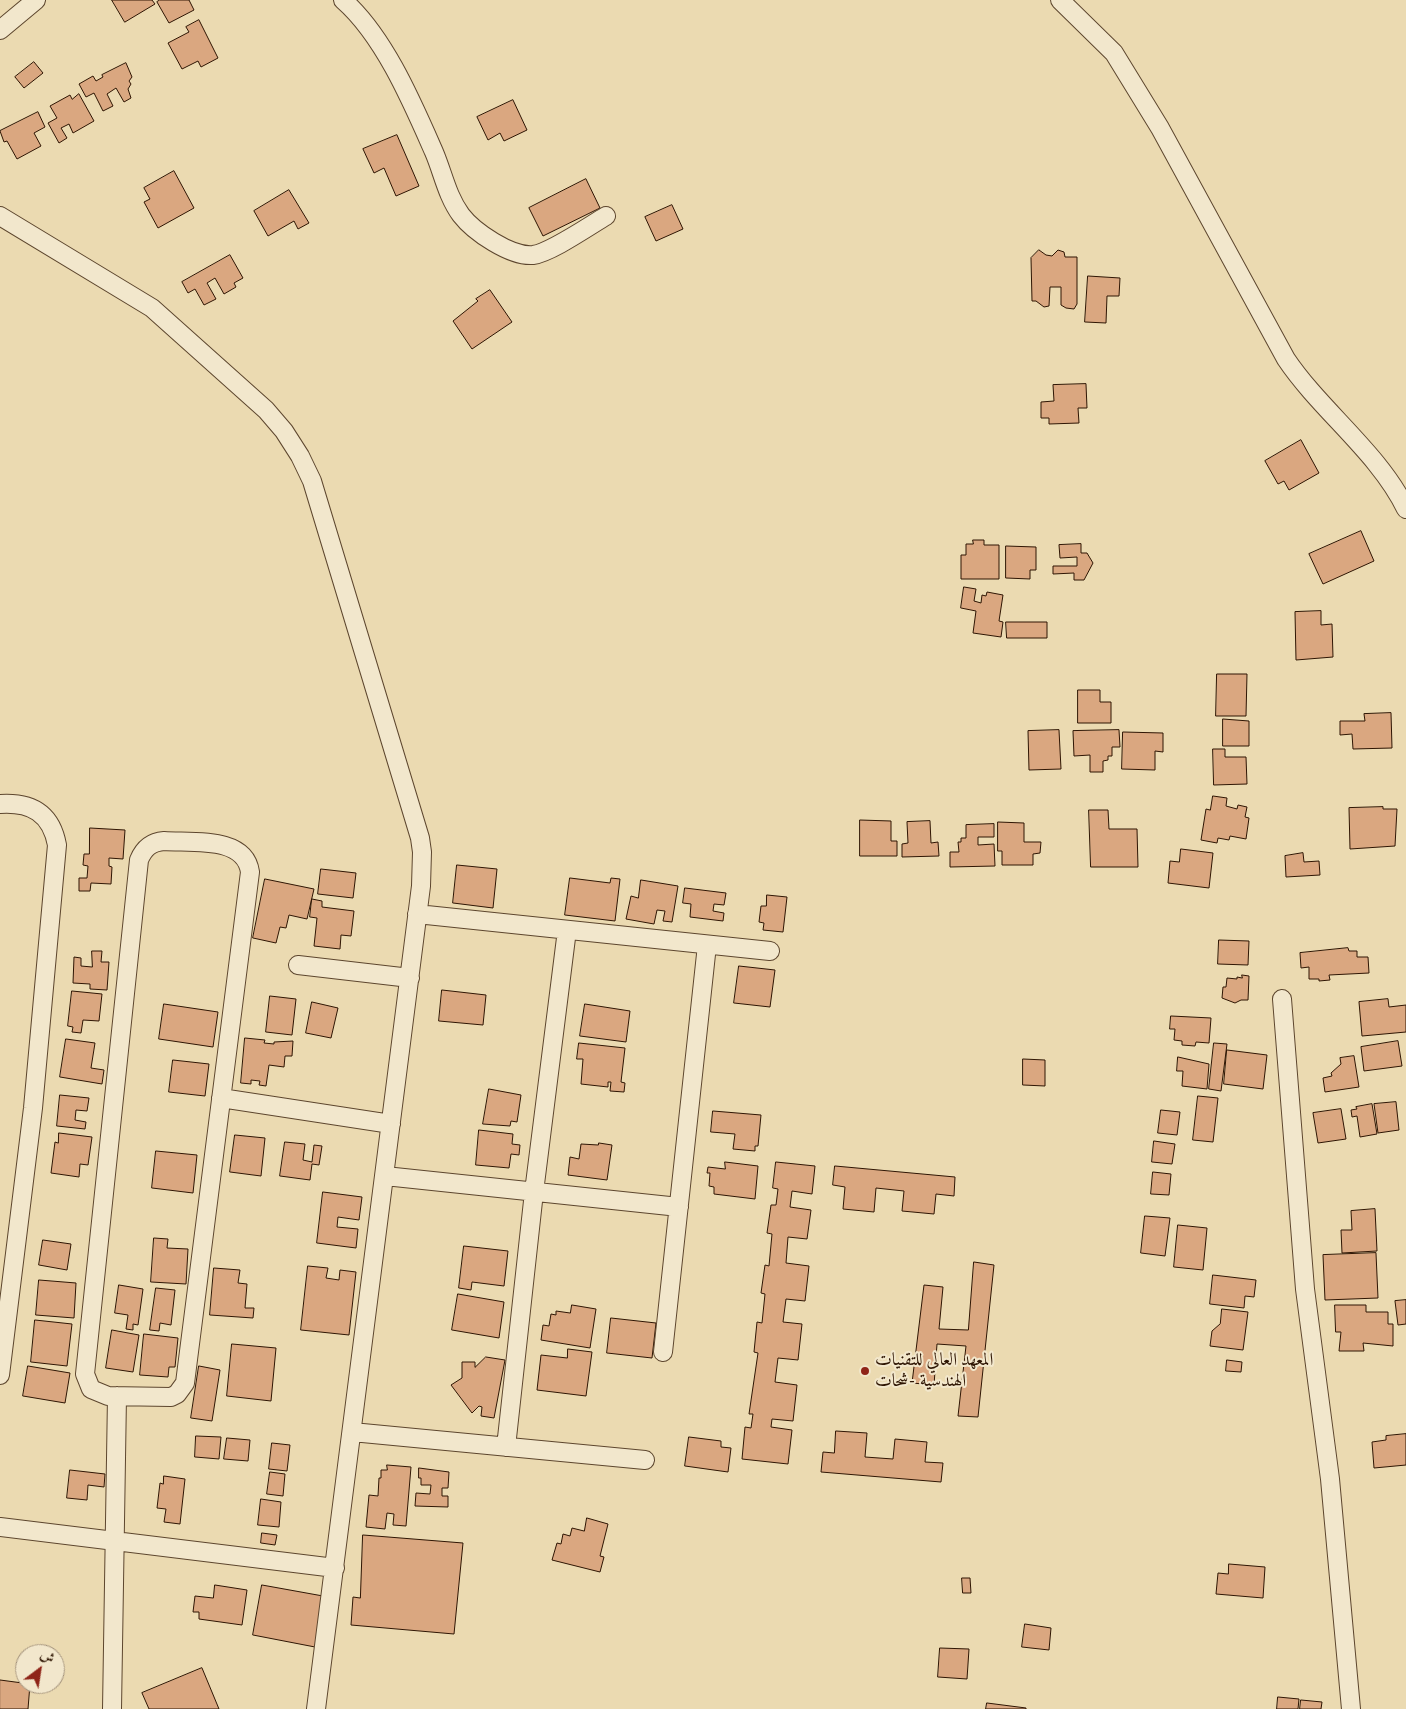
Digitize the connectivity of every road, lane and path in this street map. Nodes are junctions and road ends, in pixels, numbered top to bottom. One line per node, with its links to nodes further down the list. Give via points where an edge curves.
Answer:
1 (36, 0): 4 (street)
2 (343, 0): 6 (street, via 366,22 380,45 434,153 451,198 468,224 494,242 522,254 533,255 548,250)
3 (1060, 0): 7 (street, via 1114,53 1302,383 1384,474 1398,491)
4 (0, 30)
5 (0, 216): 9 (street, via 152,308 266,410 300,456 312,481 416,824 422,869)
6 (606, 216)
7 (1406, 509)
8 (0, 804): 22 (street, via 24,805 40,813 52,827 57,845 33,1108)
9 (418, 914): 10 (street); 14 (street)
10 (567, 930): 11 (street); 19 (street)
11 (707, 945): 12 (street); 20 (street)
12 (770, 951)
13 (298, 964): 14 (street)
14 (410, 978): 17 (street)
15 (1282, 999): 32 (street, via 1305,1289 1330,1479)
16 (221, 1098): 17 (street); 23 (street, via 185,1383 177,1394 171,1396); 23 (street, via 250,872 241,852 227,846 157,842 141,854 138,867 85,1374 88,1384 96,1392)
17 (391, 1124): 18 (street)
18 (384, 1176): 19 (street); 24 (street)
19 (534, 1192): 20 (street); 25 (street)
20 (679, 1207): 21 (street)
21 (663, 1352)
22 (0, 1375)
23 (117, 1396): 28 (street)
24 (352, 1432): 25 (street); 29 (street)
25 (506, 1447): 26 (street)
26 (645, 1460)
27 (0, 1527): 28 (street)
28 (114, 1541): 29 (street); 30 (street)
29 (335, 1568): 31 (street)
30 (112, 1709)
31 (316, 1709)
32 (1351, 1709)

